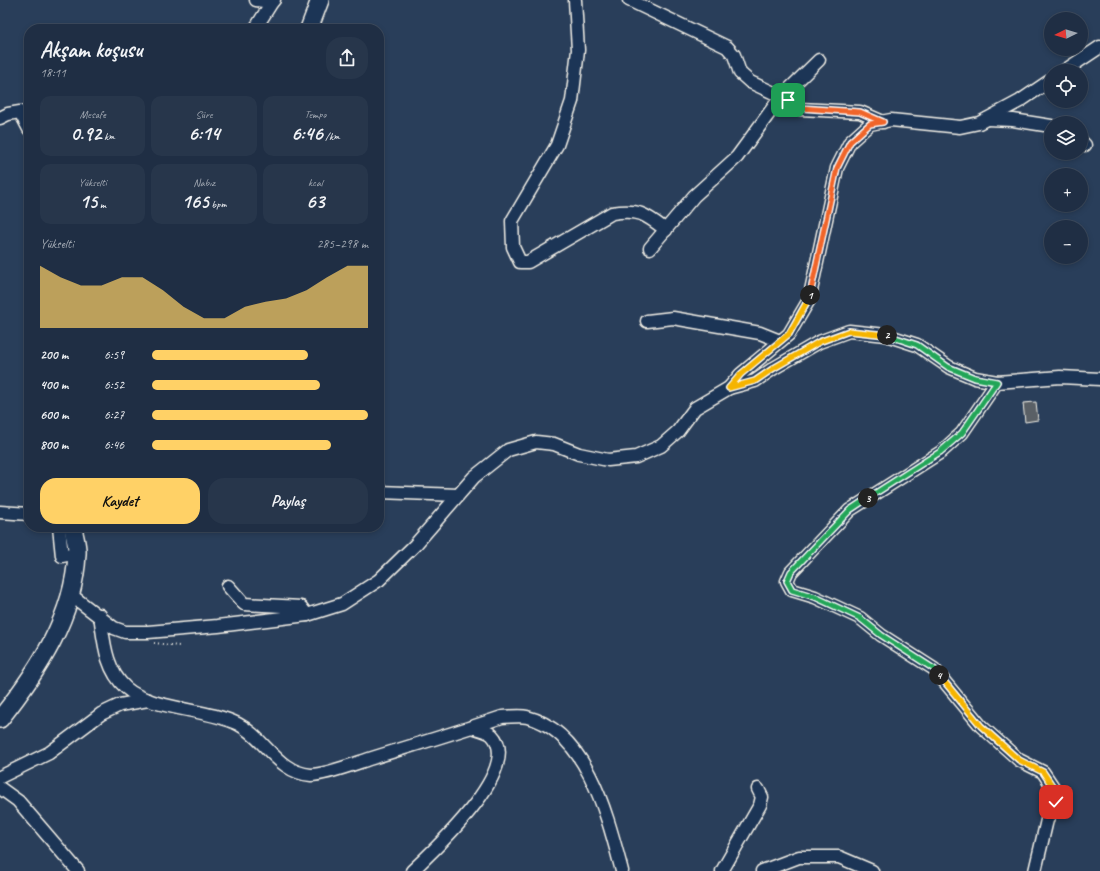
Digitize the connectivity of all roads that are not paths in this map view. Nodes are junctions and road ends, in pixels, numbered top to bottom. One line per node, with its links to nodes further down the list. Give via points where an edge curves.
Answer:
1 (256, 0): 5 (street)
2 (320, 0): 7 (street)
3 (575, 0): 18 (street, via 578,50 572,101 557,145 512,221 513,247 520,262 528,262 612,213 627,211 646,214)
4 (629, 0): 12 (street, via 728,46 740,74 750,82)
5 (273, 1): 6 (street)
6 (258, 24)
7 (311, 24)
8 (1100, 47): 10 (street)
9 (819, 60): 12 (street)
10 (1074, 64)
11 (1044, 85): 14 (street)
12 (781, 96): 16 (street, via 800,108 860,112); 18 (street, via 736,157 694,196)
13 (0, 118): 15 (street, via 20,112)
14 (986, 119): 16 (street, via 960,127 891,120); 17 (street)
15 (24, 120)
16 (883, 122): 21 (street, via 870,124 850,142 837,168 808,300 789,334)
17 (1044, 125)
18 (666, 230): 19 (street)
19 (650, 248)
20 (647, 320): 21 (street, via 673,318 760,333)
21 (780, 341): 24 (street, via 741,374)
22 (1100, 379): 23 (street, via 1060,377)
23 (997, 382): 24 (street, via 975,378 948,367 917,345 886,335 849,331 819,342 755,381); 48 (street, via 962,433 940,452 850,510 791,572 787,581 792,590 815,597 860,618 881,635 934,669 981,726 1019,760 1043,772 1053,787 1056,802 1047,820)
24 (729, 388): 26 (street, via 695,408 678,431 661,446 636,457 608,460 579,454 554,444 536,442 508,450 474,477)
25 (384, 492): 26 (street)
26 (458, 495): 35 (street, via 415,545 379,580 342,604)
27 (0, 512): 28 (street)
28 (24, 514)
29 (60, 532): 31 (street, via 62,556)
30 (74, 532): 31 (street)
31 (77, 553): 33 (street)
32 (228, 586): 35 (street, via 244,604 301,607)
33 (71, 595): 34 (street); 37 (street, via 50,650)
34 (100, 615): 35 (street, via 114,628 125,632 148,632); 36 (street, via 108,661 116,677 127,688)
35 (306, 615)
36 (148, 700): 38 (street, via 222,717 240,725 298,774 313,775); 39 (street, via 120,705 101,714 49,753)
37 (0, 719)
38 (472, 727): 43 (street, via 491,734 498,746 498,758 489,783 453,832); 44 (street, via 502,717 526,717 549,727 568,740 600,799)
39 (0, 778)
40 (0, 788): 42 (street, via 18,801)
41 (758, 789): 45 (street, via 762,797 760,805)
42 (78, 871)
43 (412, 871)
44 (622, 871)
45 (722, 871)
46 (762, 871): 47 (street, via 799,857 839,857)
47 (872, 871)
48 (1035, 871)

